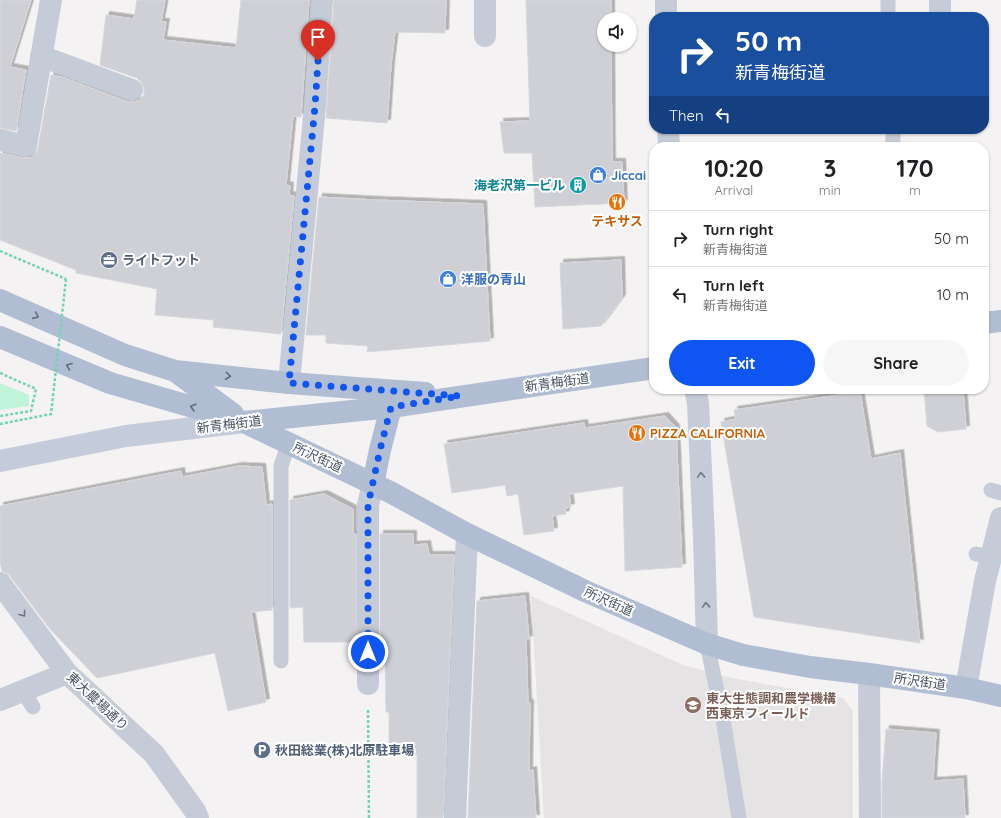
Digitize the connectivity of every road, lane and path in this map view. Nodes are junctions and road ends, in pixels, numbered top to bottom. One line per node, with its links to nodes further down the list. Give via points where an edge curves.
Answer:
1 (51, 0): 11 (street)
2 (322, 0): 22 (street, via 315,106)
3 (485, 0): 10 (street)
4 (666, 0): 7 (street)
5 (888, 0): 8 (lane)
6 (940, 0): 9 (street)
7 (666, 12)
8 (888, 12)
9 (940, 12)
10 (485, 36)
11 (41, 56): 12 (street); 13 (street, via 26,146)
12 (132, 90)
13 (0, 140)
14 (0, 251): 28 (path, bridge, via 66,279 51,414)
15 (0, 300): 20 (main road, 所沢街道, one-way to 20, via 125,355)
16 (1001, 321): 17 (main road)
17 (989, 322)
18 (0, 337): 27 (main road, 所沢街道, one-way to 18, via 110,383)
19 (649, 369): 24 (main road, 新青梅街道)
20 (175, 371): 22 (main road, 新青梅街道, one-way to 22); 27 (main road, 所沢街道)
21 (0, 373): 26 (path, via 36,389 31,411)
22 (289, 383): 24 (main road, 新青梅街道)
23 (696, 394): 35 (street, one-way to 23)
24 (460, 396): 25 (main road, 新青梅街道)
25 (391, 407): 27 (main road, 新青梅街道); 31 (main road)
26 (0, 416)
27 (244, 422): 29 (main road, 所沢街道); 30 (main road, 新青梅街道, via 126,436)
28 (0, 424)
29 (289, 443): 31 (main road, 所沢街道); 36 (lane, via 281,466)
30 (0, 461)
31 (373, 484): 33 (main road, 所沢街道); 39 (street, via 368,509)
32 (1000, 525): 40 (street, via 984,555 985,581)
33 (467, 534): 35 (main road, 所沢街道, via 585,591); 45 (street)
34 (0, 583): 37 (street, 東大農場通り, one-way to 37)
35 (707, 644): 38 (main road, 所沢街道, via 743,655); 46 (lane, via 723,719)
36 (281, 661)
37 (67, 673): 42 (street, via 28,699); 43 (street, 東大農場通り, via 125,720 154,754 178,776)
38 (869, 674): 40 (main road, 所沢街道); 47 (street)
39 (368, 684): 44 (path)
40 (966, 688): 41 (main road, 所沢街道)
41 (1001, 696)
42 (0, 700)
43 (198, 818)
44 (369, 818)
45 (455, 818)
46 (739, 818)
47 (870, 818)

